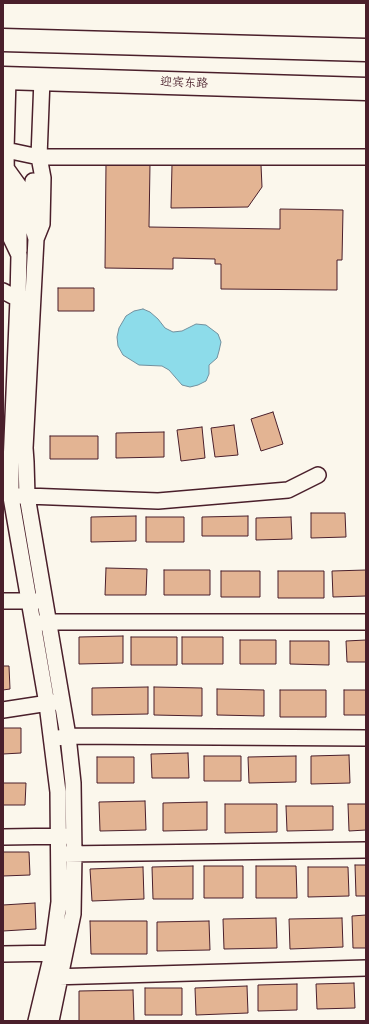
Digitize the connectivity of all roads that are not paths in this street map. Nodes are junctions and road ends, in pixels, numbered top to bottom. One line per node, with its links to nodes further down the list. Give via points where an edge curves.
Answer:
1 (3, 40): 2 (highway)
2 (366, 50)
3 (5, 78): 4 (highway, 迎宾东路); 6 (street)
4 (42, 79): 5 (highway, 迎宾东路); 7 (street)
5 (366, 89)
6 (6, 150): 7 (street); 10 (street, via 6,168 19,186)
7 (39, 157): 8 (street); 11 (street, via 33,179 31,222 36,239)
8 (366, 158)
9 (3, 291): 10 (street)
10 (18, 299): 11 (street); 12 (street)
11 (33, 299): 12 (street)
12 (17, 348): 13 (street); 14 (street)
13 (26, 462): 14 (street); 16 (street)
14 (7, 464): 17 (street)
15 (318, 475): 16 (street, via 288,490 158,501)
16 (27, 496): 17 (street); 20 (street)
17 (11, 497): 19 (street)
18 (3, 601): 19 (street)
19 (29, 601): 20 (street); 23 (street)
20 (45, 601): 21 (street)
21 (49, 622): 22 (street); 23 (street); 24 (street)
22 (366, 622)
23 (33, 624): 25 (street)
24 (63, 701): 25 (street); 27 (street)
25 (47, 704): 26 (street); 29 (street)
26 (3, 710)
27 (68, 736): 28 (street); 29 (street); 30 (street, via 73,783)
28 (366, 738)
29 (51, 740): 32 (street, via 58,792)
30 (74, 836): 32 (street); 35 (street)
31 (3, 837): 32 (street)
32 (59, 837): 34 (street)
33 (366, 850): 35 (street)
34 (59, 854): 35 (street); 36 (street)
35 (74, 854): 36 (street, via 72,914)
36 (59, 953): 37 (street); 39 (street); 40 (street)
37 (3, 954)
38 (366, 968): 39 (street)
39 (61, 976): 40 (street); 42 (street)
40 (46, 977): 41 (street)
41 (36, 1021)
42 (51, 1021)

